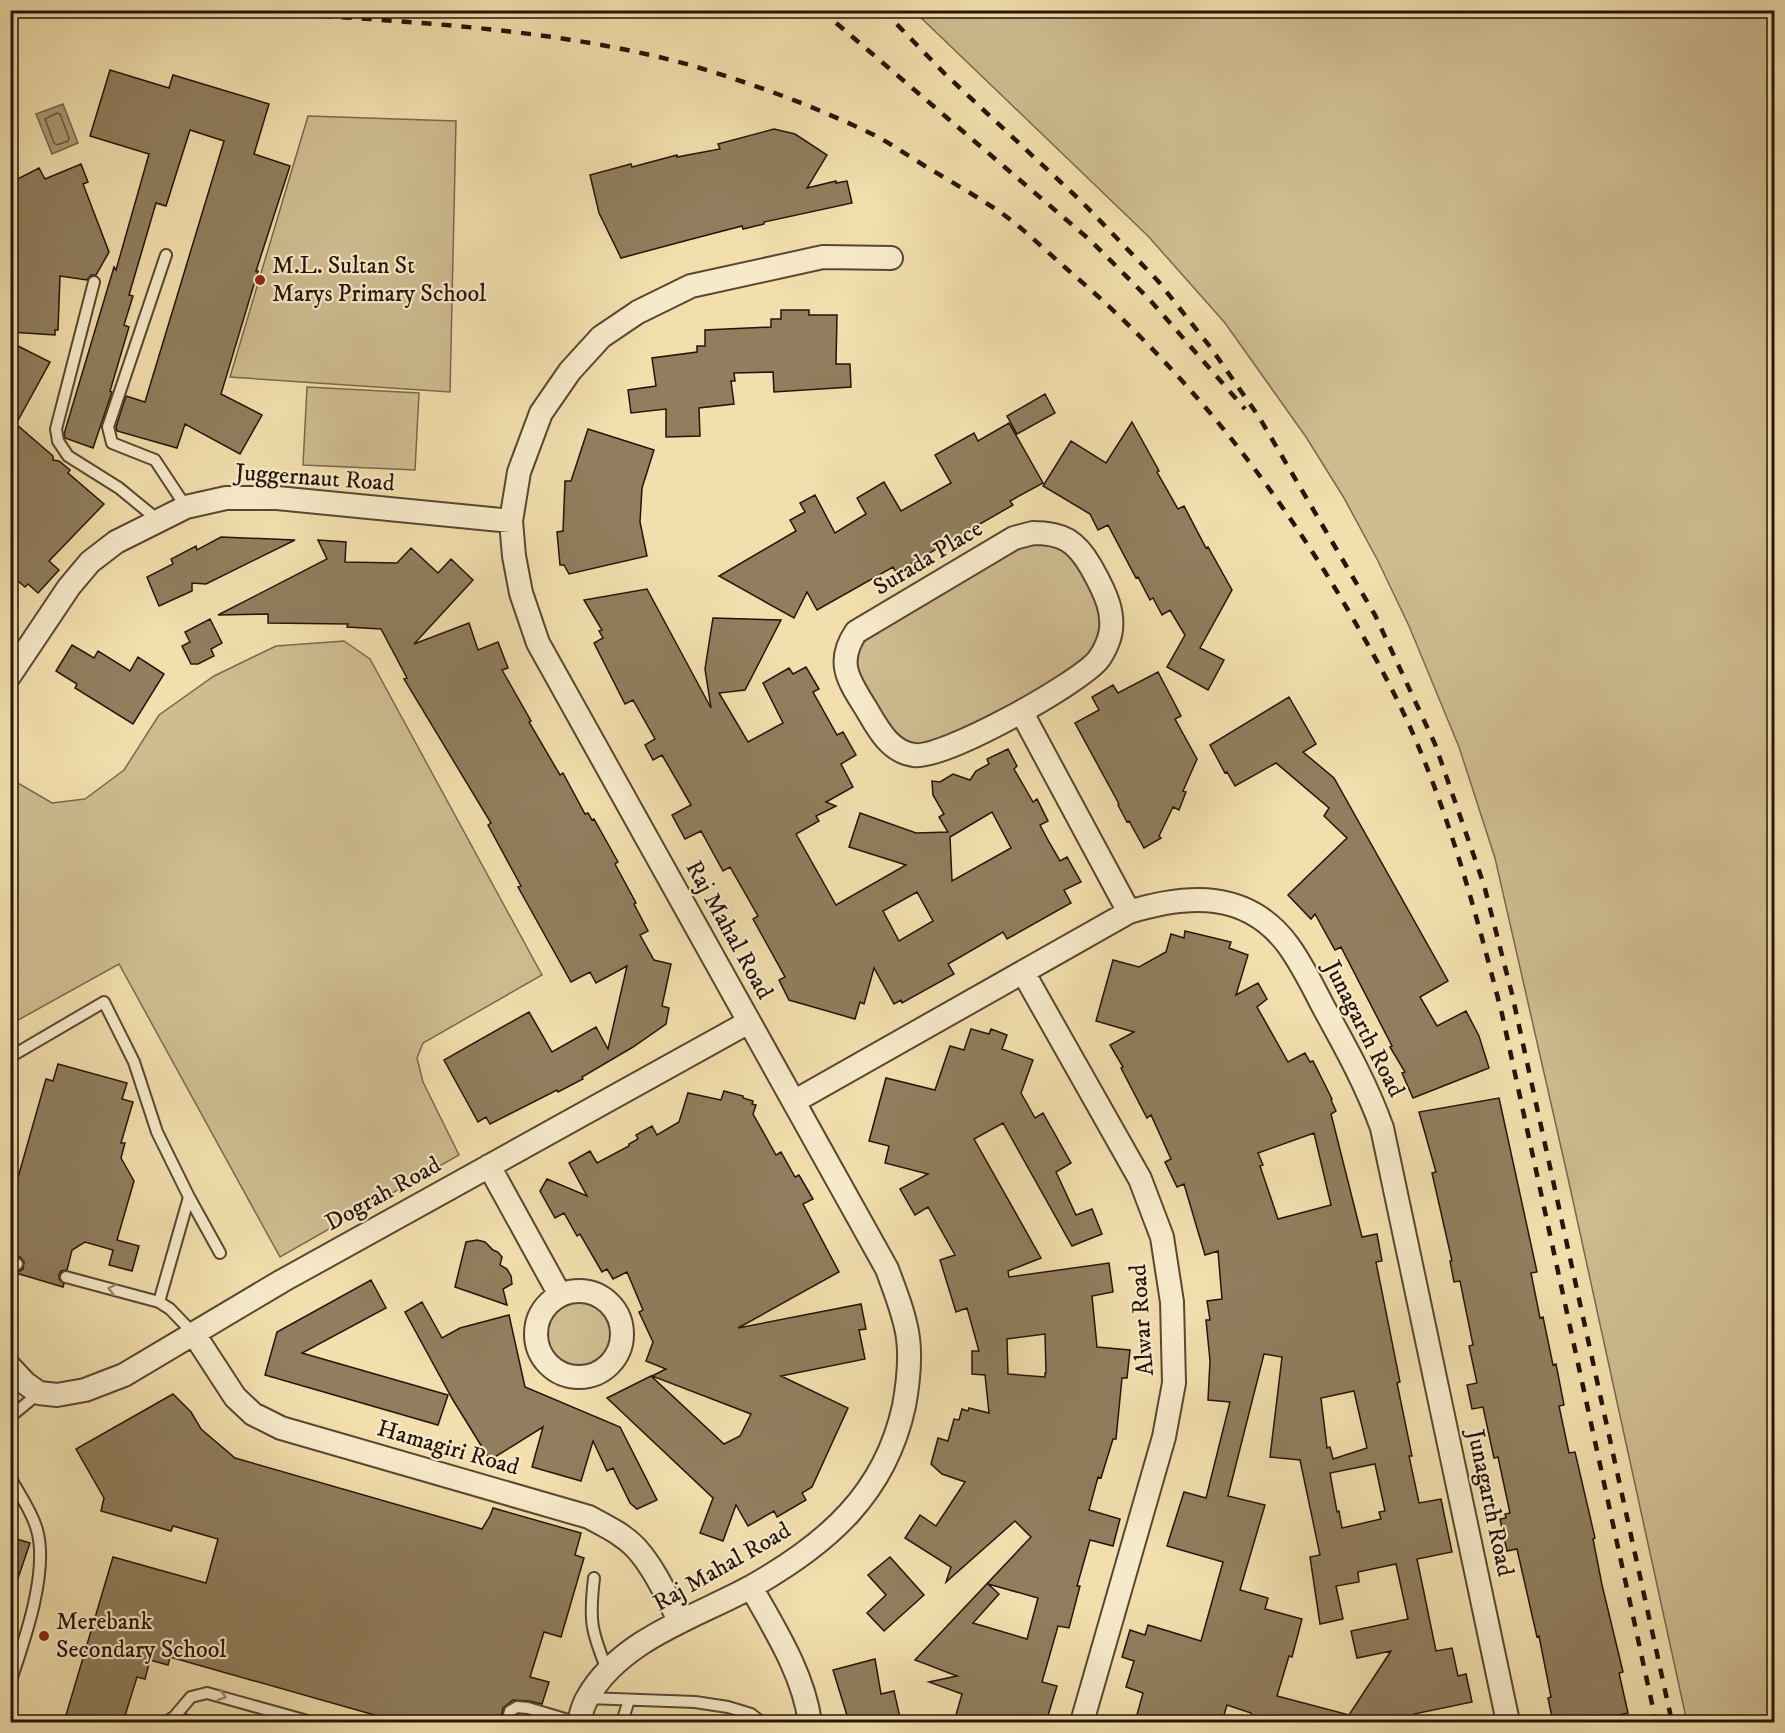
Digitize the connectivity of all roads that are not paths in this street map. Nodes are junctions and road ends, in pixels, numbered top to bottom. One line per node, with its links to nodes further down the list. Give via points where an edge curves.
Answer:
1 (166, 255): 4 (lane, via 108,427 112,443 155,460)
2 (891, 258): 6 (street, Raj Mahal Road, via 823,257 691,286 638,312 601,337 570,371 541,413 519,472)
3 (94, 282): 5 (lane, via 56,429 58,441 68,456 119,488)
4 (186, 507): 5 (street, Juggernaut Road); 6 (street, Juggernaut Road, via 226,498 277,498)
5 (158, 520): 7 (street, Juggernaut Road, via 116,542 90,562)
6 (511, 521): 11 (street, Raj Mahal Road, via 520,593 538,642)
7 (11, 674)
8 (1022, 713): 8 (street, Surada Place, via 942,749 915,755 894,747 882,735 852,686 845,666 847,645 856,632 1014,538 1053,533 1068,539 1083,554 1109,605 1113,623 1098,660); 9 (street)
9 (1130, 912): 10 (street, Junagarth Road); 42 (street, Junagarth Road, via 1185,900 1221,901 1260,917 1287,944 1369,1092 1384,1137)
10 (1023, 972): 13 (street, Junagarth Road); 41 (street, Alwar Road, via 1140,1179 1162,1237 1172,1302 1174,1383 1164,1437)
11 (750, 1022): 13 (street, Raj Mahal Road); 14 (street, Dograh Road)
12 (10, 1057): 15 (lane, via 104,1002 134,1062 157,1132)
13 (795, 1101): 26 (street, Raj Mahal Road, via 887,1269 908,1337 909,1366 900,1424 873,1483 855,1508 829,1533)
14 (489, 1166): 18 (street); 20 (street, Dograh Road)
15 (189, 1197): 16 (lane); 19 (lane)
16 (220, 1253)
17 (66, 1277): 19 (lane, one-way to 17)
18 (560, 1295)
19 (159, 1302): 20 (lane)
20 (194, 1334): 22 (street, Dograh Road, via 124,1375 85,1390 57,1395); 27 (street, Hamagiri Road, via 235,1397 253,1414 281,1428 589,1517 613,1530 636,1548)
21 (10, 1366): 22 (street)
22 (39, 1393): 23 (lane)
23 (10, 1417)
24 (10, 1477): 29 (lane, via 34,1519 40,1551 35,1599)
25 (594, 1578): 28 (lane, via 590,1621)
26 (751, 1587): 27 (street, Raj Mahal Road); 40 (street, via 792,1663)
27 (680, 1622): 28 (street, Raj Mahal Road)
28 (607, 1670): 30 (street, Raj Mahal Road)
29 (10, 1683)
30 (587, 1698): 31 (lane); 37 (street, Raj Mahal Road)
31 (629, 1700): 38 (lane); 39 (lane, via 728,1707 751,1714)
32 (549, 1719): 36 (lane, via 517,1707 510,1711); 37 (lane)
33 (170, 1720): 34 (lane); 35 (lane, one-way to 35, via 191,1697 207,1693)
34 (192, 1722)
35 (311, 1722)
36 (507, 1722)
37 (577, 1722)
38 (622, 1722)
39 (761, 1722)
40 (810, 1722)
41 (1082, 1722)
42 (1508, 1722)

